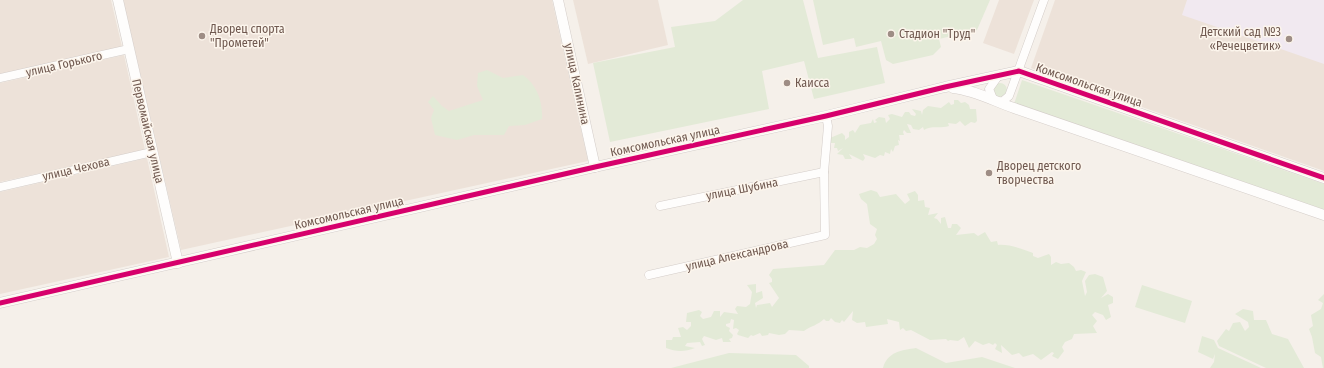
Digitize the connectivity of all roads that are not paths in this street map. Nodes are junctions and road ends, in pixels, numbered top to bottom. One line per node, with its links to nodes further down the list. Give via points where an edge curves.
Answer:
1 (118, 0): 4 (street, Первомайская улица)
2 (558, 0): 12 (street, улица Калинина)
3 (1044, 0): 5 (street)
4 (129, 49): 7 (street, улица Горького); 11 (street, Первомайская улица)
5 (1019, 71): 6 (street, Комсомольская улица); 9 (street, via 1009,96 1003,101); 14 (street, Комсомольская улица)
6 (999, 75): 8 (street, Комсомольская улица); 9 (street, via 989,89)
7 (0, 78)
8 (945, 87): 9 (street, Комсомольская улица, via 963,89); 10 (street, Комсомольская улица)
9 (996, 100): 17 (street, Комсомольская улица)
10 (826, 116): 12 (street, Комсомольская улица); 13 (street, via 828,126)
11 (152, 152): 15 (street, улица Чехова); 18 (street, Первомайская улица)
12 (595, 167): 18 (street, Комсомольская улица)
13 (824, 172): 16 (street, улица Шубина); 19 (street, улица Александрова, via 825,235)
14 (1324, 178)
15 (0, 187)
16 (660, 206)
17 (1324, 215)
18 (178, 263): 20 (street, Комсомольская улица)
19 (649, 275)
20 (0, 303)

